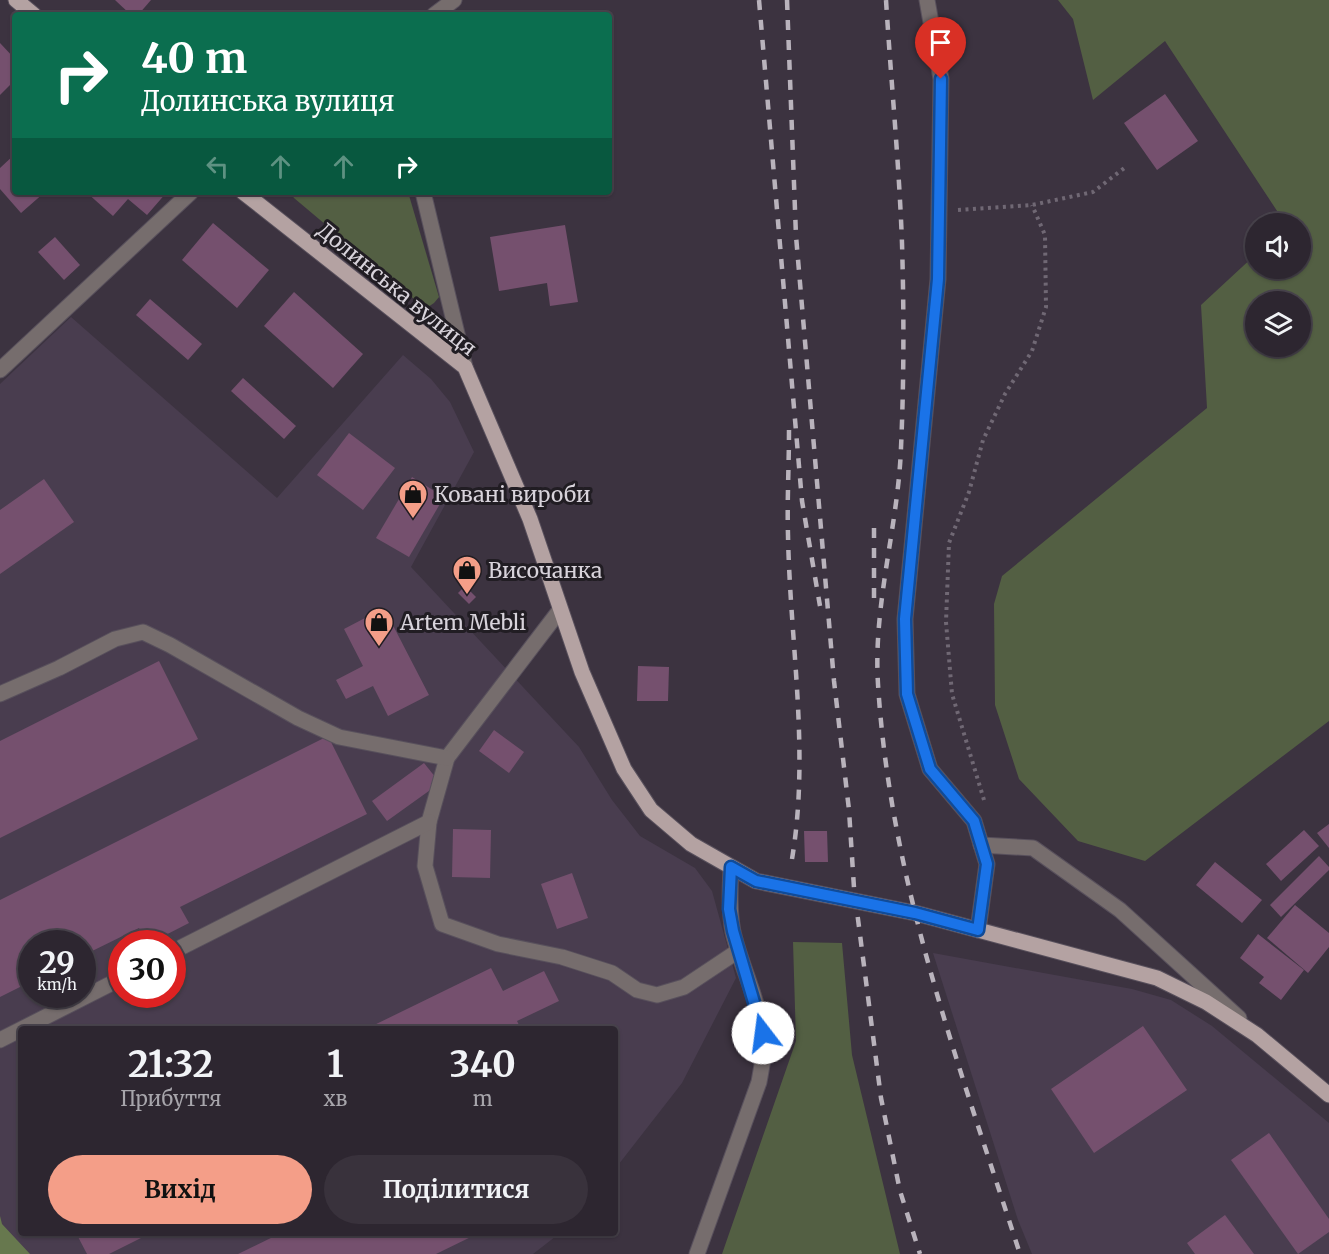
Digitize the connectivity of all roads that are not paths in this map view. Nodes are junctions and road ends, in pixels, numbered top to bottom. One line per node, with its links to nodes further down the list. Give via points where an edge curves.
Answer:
1 (16, 0): 4 (main road)
2 (454, 0): 5 (street)
3 (927, 0): 15 (street, via 941,79 938,279 905,619 907,694 930,769 974,821)
4 (30, 12)
5 (438, 12)
6 (188, 195): 10 (street)
7 (247, 195): 9 (main road, Долинська вулиця)
8 (424, 195): 9 (street)
9 (465, 367): 11 (main road, Долинська вулиця, via 530,519)
10 (0, 370)
11 (560, 610): 13 (street); 16 (main road, Долинська вулиця, via 624,770 651,810 691,844)
12 (0, 694): 13 (street, via 115,639 143,632 339,737)
13 (447, 758): 14 (street)
14 (429, 822): 18 (street); 19 (street, via 426,866 442,924 498,944 562,957 612,973 637,990 657,996 684,987)
15 (981, 845): 17 (street, via 987,864); 23 (street, via 1033,848 1120,910)
16 (731, 867): 17 (main road, Долинська вулиця, via 756,881 915,913); 19 (street, via 729,909)
17 (978, 930): 23 (main road, Долинська вулиця, via 1157,978 1206,1002)
18 (186, 945)
19 (738, 951): 26 (street, via 763,1033 764,1059)
20 (108, 985): 21 (street)
21 (28, 1026)
22 (18, 1031): 24 (street)
23 (1257, 1035): 25 (main road, Долинська вулиця)
24 (0, 1040)
25 (1329, 1095)
26 (697, 1254)

